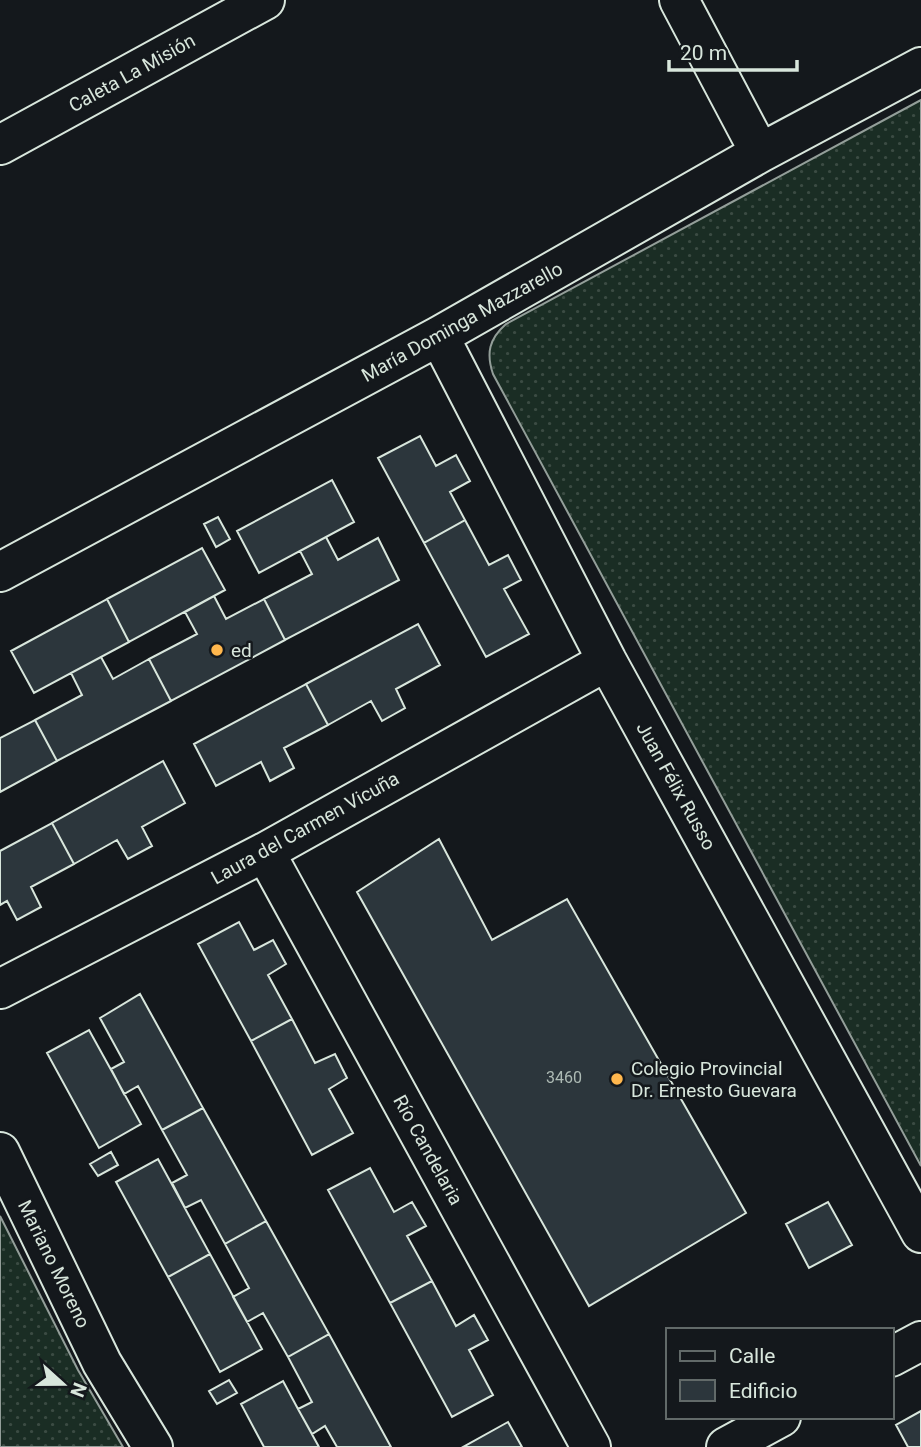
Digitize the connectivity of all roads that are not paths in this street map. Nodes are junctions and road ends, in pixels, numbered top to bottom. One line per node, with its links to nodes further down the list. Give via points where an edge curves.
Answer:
1 (265, 0): 4 (street, Caleta La Misión)
2 (679, 0): 5 (street)
3 (921, 67): 5 (street, María Dominga Mazzarello)
4 (0, 145)
5 (760, 153): 6 (street, María Dominga Mazzarello)
6 (439, 336): 7 (street, María Dominga Mazzarello); 8 (street, Juan Félix Russo)
7 (0, 572)
8 (607, 661): 9 (street, Laura del Carmen Vicuña); 12 (street, Juan Félix Russo)
9 (265, 852): 10 (street, Laura del Carmen Vicuña); 17 (street, Río Candelaria)
10 (0, 989)
11 (0, 1152): 16 (street, Mariano Moreno, via 103,1363)
12 (921, 1233)
13 (921, 1340): 14 (street)
14 (893, 1356)
15 (777, 1419): 18 (street)
16 (153, 1447)
17 (591, 1447)
18 (726, 1447)

